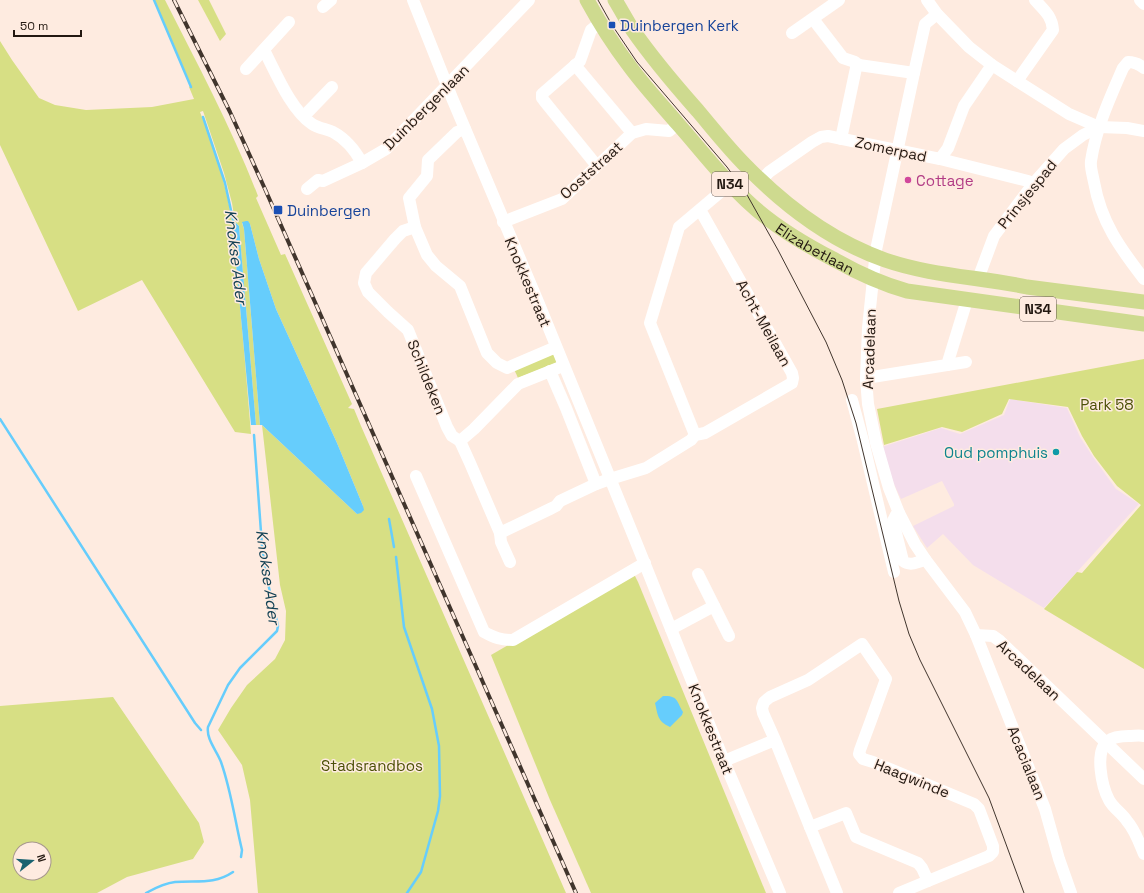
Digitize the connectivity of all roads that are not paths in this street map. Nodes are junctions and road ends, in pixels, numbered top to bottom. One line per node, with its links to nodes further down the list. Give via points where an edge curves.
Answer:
1 (413, 0): 23 (street, Knokkestraat)
2 (529, 0): 23 (street, Duinbergenlaan)
3 (586, 0): 13 (main road, Elizabetlaan / N34)
4 (615, 0): 36 (main road, Elizabetlaan / N34, via 650,53 728,146)
5 (839, 0): 11 (street)
6 (927, 0): 10 (street)
7 (1035, 0): 22 (street, via 1050,16 1053,30)
8 (1140, 0): 9 (street)
9 (1144, 4)
10 (937, 14): 18 (street, via 969,47); 21 (street, Arcadelaan, via 925,24)
11 (813, 19): 14 (street); 17 (street, via 843,58)
12 (289, 22): 15 (street)
13 (600, 23): 16 (street, via 591,30 580,61); 26 (main road, Elizabetlaan / N34, via 628,64)
14 (792, 33)
15 (264, 50): 20 (street); 25 (street, via 291,101)
16 (575, 65): 30 (street); 35 (street, via 542,94 542,98)
17 (859, 65): 21 (street); 31 (street, via 856,68)
18 (992, 65): 22 (street); 33 (street, via 964,106 948,148)
19 (1144, 68): 27 (street, via 1131,62 1123,68)
20 (246, 69)
21 (914, 73): 32 (street, Arcadelaan)
22 (1017, 81): 27 (street, via 1069,114)
23 (447, 86): 28 (street, Knokkestraat); 34 (street, Duinbergenlaan, via 386,149)
24 (332, 87): 25 (street)
25 (304, 116): 34 (street, via 313,125 346,141)
26 (678, 124): 30 (street, Ooststraat, via 669,131 646,129); 37 (main road, Elizabetlaan / N34)
27 (1099, 127): 29 (street); 38 (street, Prinsjespad, via 1064,149); 46 (street, via 1091,163 1096,197 1112,235)
28 (465, 128): 41 (street, Knokkestraat); 42 (street, via 457,132 428,160 427,176 409,198)
29 (1144, 131)
30 (632, 133): 35 (street, Ooststraat)
31 (841, 138): 32 (street, Zomerpad); 36 (street, Zomerpad, via 820,137 769,172)
32 (898, 150): 33 (street, Zomerpad); 43 (street, Arcadelaan)
33 (940, 159): 38 (street, Zomerpad)
34 (362, 163): 39 (street, Duinbergenlaan, via 323,181 318,180)
35 (597, 166): 41 (street, Ooststraat, via 562,199)
36 (761, 181): 43 (main road, Elizabetlaan / N34, via 789,207 807,219)
37 (730, 184): 40 (street); 44 (main road, Elizabetlaan / N34, via 747,202 786,232)
38 (1033, 184): 45 (street, Prinsjespad, via 994,236)
39 (307, 189)
40 (699, 211): 61 (street, via 679,228 650,323); 61 (street, Acht-Meilaan, via 793,378 790,385 706,433)
41 (503, 222): 50 (street, Knokkestraat)
42 (415, 227): 54 (street, via 427,254 436,266 460,286 487,353); 62 (street, Schildeken, via 403,231 395,239 366,273 364,283 368,292 408,330 447,427 452,436)
43 (875, 256): 44 (street, Arcadelaan); 45 (main road, Elizabetlaan / N34, via 917,269)
44 (873, 279): 47 (main road, Elizabetlaan / N34, via 907,291); 56 (street, Arcadelaan)
45 (978, 279): 48 (main road, Elizabetlaan / N34)
46 (1144, 279)
47 (967, 300): 49 (main road, Elizabetlaan / N34); 52 (street)
48 (1144, 302)
49 (1144, 324)
50 (556, 347): 53 (street, Knokkestraat); 54 (street)
51 (966, 362): 52 (street)
52 (947, 365): 56 (street)
53 (563, 366): 55 (street); 64 (street, Knokkestraat)
54 (506, 368): 57 (street)
55 (550, 371): 57 (street); 65 (street)
56 (866, 378): 59 (street, Arcadelaan)
57 (518, 384): 62 (street)
58 (852, 400): 60 (street, Arcadelaan)
59 (871, 419): 60 (street); 66 (street, Arcadelaan, via 883,470)
60 (857, 423): 71 (street, Arcadelaan)
61 (695, 434): 64 (street, Acht-Meilaan, via 691,440 646,468)
62 (460, 441): 67 (street, Schildeken)
63 (416, 476): 70 (street, via 484,632 494,638 513,640)
64 (610, 479): 65 (street); 70 (street, Knokkestraat)
65 (596, 484): 67 (street, via 560,501 550,510)
66 (899, 513): 68 (street, Arcadelaan); 68 (street, via 893,522 903,561 911,564)
67 (500, 533): 69 (street, Schildeken)
68 (925, 559): 75 (street, Arcadelaan, via 965,612)
69 (510, 562)
70 (645, 563): 74 (street, Knokkestraat)
71 (894, 572)
72 (698, 574): 73 (street)
73 (714, 606): 74 (street); 76 (street)
74 (671, 629): 80 (street, Knokkestraat)
75 (976, 635): 79 (street, Arcadelaan, via 993,636 1000,641); 88 (street, Acacialaan, via 1045,809)
76 (728, 636)
77 (1144, 736): 79 (street, via 1121,736)
78 (775, 740): 80 (street); 82 (street, Haagwinde); 84 (street, Haagwinde, via 763,713 764,702 808,680 862,644 886,679 859,754 863,759 974,804 979,809 994,846 989,856)
79 (1106, 743): 81 (street, Arcadelaan); 83 (street, via 1101,756 1104,790 1110,802 1128,821)
80 (724, 761): 85 (street, Knokkestraat)
81 (1144, 780)
82 (810, 827): 84 (street, via 846,813 856,837 918,864); 86 (street, Haagwinde)
83 (1144, 854)
84 (928, 881): 87 (street, Haagwinde)
85 (780, 893)
86 (837, 893)
87 (899, 893)
88 (1071, 893)

